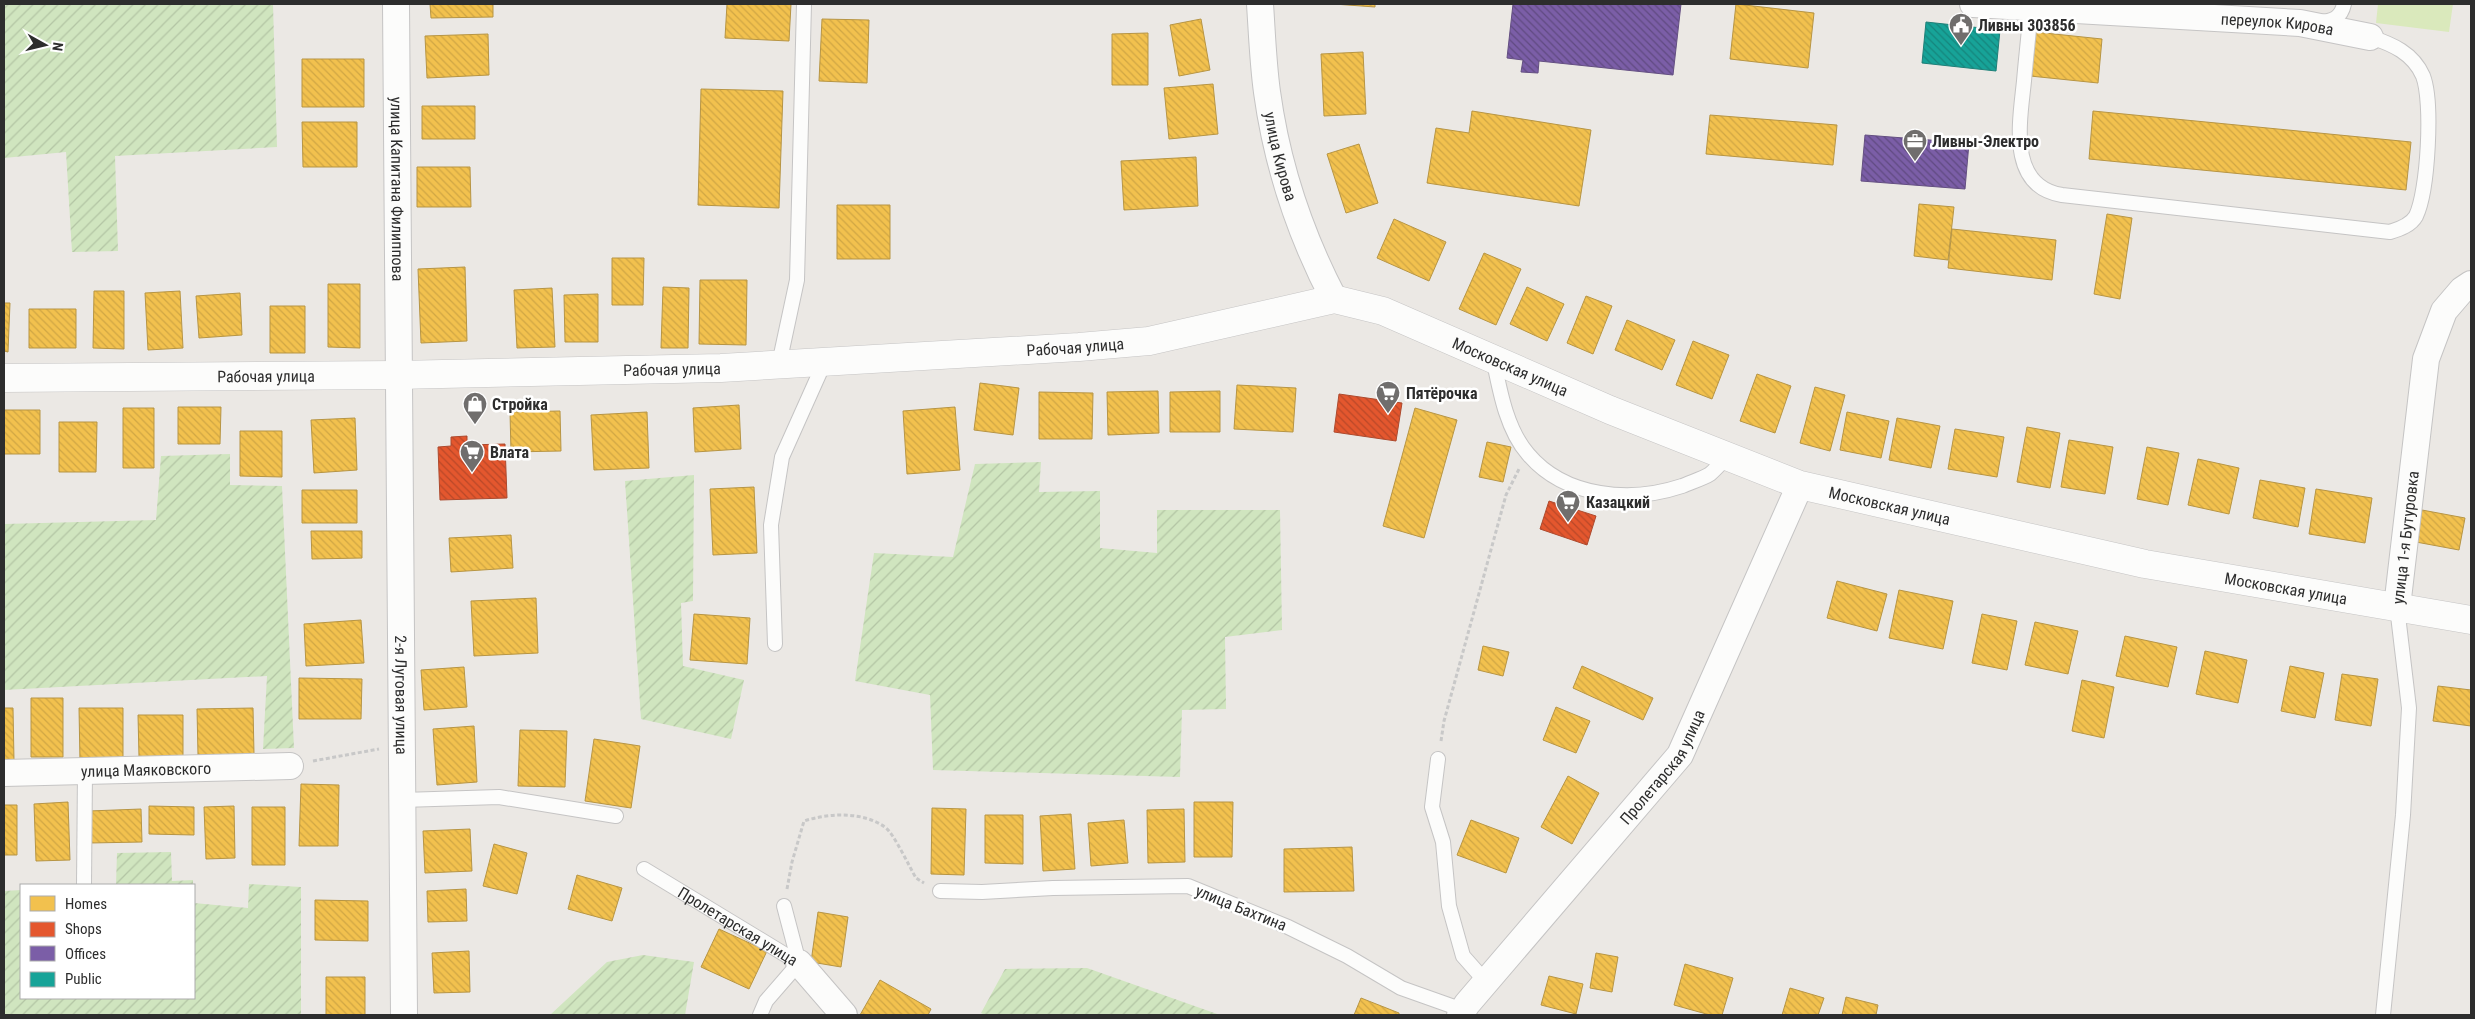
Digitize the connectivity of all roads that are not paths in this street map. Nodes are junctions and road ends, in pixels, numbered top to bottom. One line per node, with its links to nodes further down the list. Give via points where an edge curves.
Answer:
1 (396, 4): 15 (street, улица Капитана Филиппова)
2 (804, 4): 14 (lane, via 797,280)
3 (1260, 4): 11 (street, улица Кирова, via 1267,92 1281,164 1300,227)
4 (1973, 4): 7 (street, переулок Кирова)
5 (2344, 4): 8 (lane, via 2337,18)
6 (2088, 7): 7 (street, переулок Кирова); 8 (street, переулок Кирова)
7 (2031, 8): 9 (lane, via 2018,134 2024,164 2043,189 2062,195 2390,232 2400,229 2415,216 2423,190 2429,120 2427,97 2423,77 2412,60 2398,47)
8 (2300, 23): 9 (street, переулок Кирова)
9 (2370, 37)
10 (2471, 284): 19 (street, улица 1-я Бутуровка, via 2444,311 2426,359)
11 (1334, 299): 12 (street, Рабочая улица, via 1150,341); 13 (street, Московская улица, via 1383,311)
12 (825, 362): 14 (street, Рабочая улица); 21 (lane, via 782,457 771,525)
13 (1494, 362): 17 (street, Московская улица); 17 (lane, via 1507,414 1527,454 1548,473 1576,487 1631,496 1660,493 1709,474)
14 (779, 364): 15 (street, Рабочая улица)
15 (397, 375): 16 (street, Рабочая улица); 26 (street, 2-я Луговая улица)
16 (4, 378)
17 (1726, 458): 18 (street, Московская улица)
18 (1800, 485): 19 (street, Московская улица, via 2145,564); 33 (street, Пролетарская улица, via 1680,755)
19 (2397, 607): 20 (street, Московская улица); 38 (lane, улица 1-я Бутуровка, via 2409,708 2403,815)
20 (2471, 620)
21 (775, 644)
22 (1438, 759): 33 (lane, via 1432,807 1443,842 1449,906 1463,956)
23 (290, 766): 24 (street, улица Маяковского)
24 (85, 771): 25 (street, улица Маяковского); 29 (lane)
25 (4, 773)
26 (402, 800): 27 (lane, via 499,797); 35 (street, 2-я Луговая улица)
27 (616, 816)
28 (644, 869): 32 (lane, Пролетарская улица)
29 (84, 884)
30 (940, 891): 34 (lane, улица Бахтина, via 1188,886 1288,927 1347,956 1401,988)
31 (784, 906): 32 (lane)
32 (799, 963): 36 (lane, via 766,1001); 37 (street, Пролетарская улица)
33 (1486, 982): 34 (street, Пролетарская улица)
34 (1464, 1014)
35 (404, 1015)
36 (760, 1015)
37 (844, 1015)
38 (2382, 1015)

